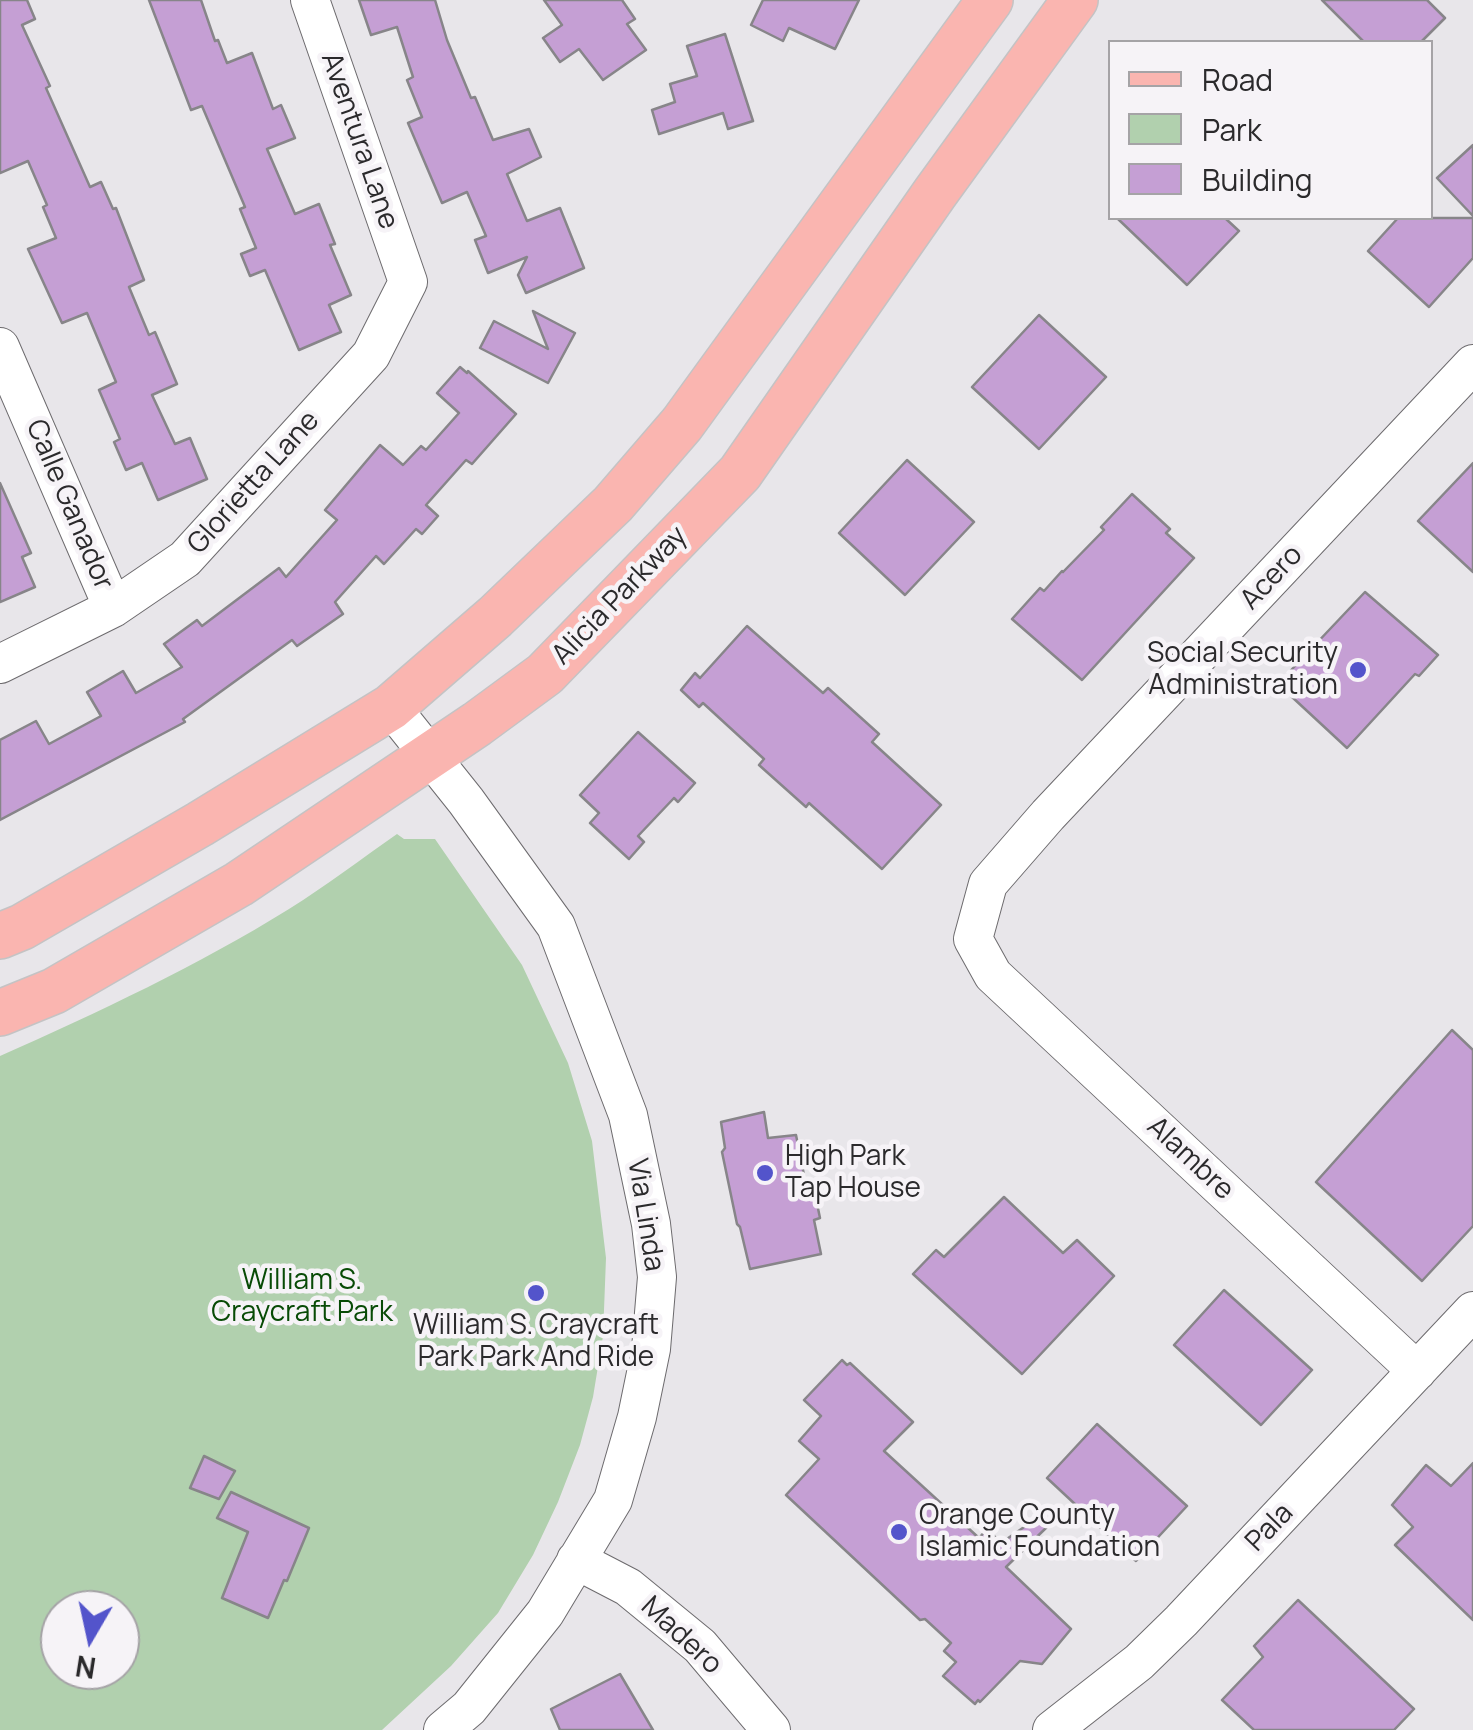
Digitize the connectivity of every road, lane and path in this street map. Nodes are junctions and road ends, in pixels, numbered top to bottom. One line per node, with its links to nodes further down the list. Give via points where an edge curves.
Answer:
1 (310, 0): 4 (street, Aventura Lane)
2 (990, 0): 9 (main road, via 682,424 613,504)
3 (1074, 0): 10 (main road, Alicia Parkway, via 740,473 545,674)
4 (408, 282): 7 (street, Glorietta Lane, via 372,354 186,559)
5 (0, 347): 7 (street, Calle Ganador)
6 (1473, 364): 12 (street, Acero, via 1048,814 988,884)
7 (112, 608): 8 (street, Glorietta Lane)
8 (0, 664)
9 (391, 706): 10 (street, Via Linda); 11 (main road)
10 (429, 756): 13 (main road, Alicia Parkway, via 239,884 54,991); 16 (street, Via Linda, via 556,926 628,1115 652,1224 657,1277 638,1417 613,1500)
11 (0, 936)
12 (973, 938): 15 (street, Alambre, via 994,975)
13 (0, 1013)
14 (1473, 1311): 15 (street, Pala)
15 (1417, 1371): 19 (street, Pala, via 1139,1662)
16 (576, 1560): 17 (street, Via Linda, via 545,1613); 18 (street, Madero, via 628,1587 700,1646)
17 (443, 1730)
18 (771, 1730)
19 (1052, 1730)

